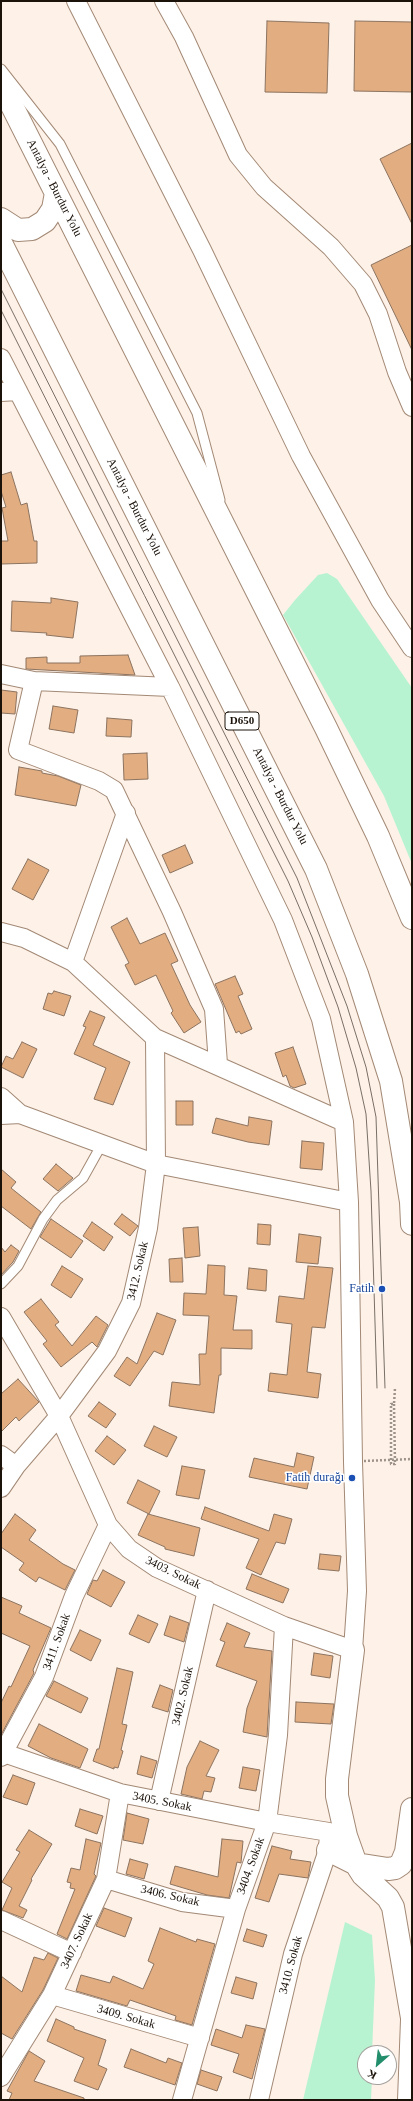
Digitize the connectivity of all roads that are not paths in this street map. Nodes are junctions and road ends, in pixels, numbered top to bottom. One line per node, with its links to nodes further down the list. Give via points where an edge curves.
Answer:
1 (76, 1): 12 (street, via 202,250 300,456 380,600)
2 (164, 1): 10 (street, via 184,37 238,155 264,187 335,251 363,284 378,314 397,372)
3 (1, 69): 11 (lane, via 60,144 197,413)
4 (1, 84): 5 (highway, Antalya - Burdur Yolu)
5 (56, 193): 6 (highway, via 52,209 45,221 32,229 18,230); 11 (highway, Antalya - Burdur Yolu)
6 (1, 219)
7 (1, 243): 29 (highway, Antalya - Burdur Yolu / D650, via 316,869 357,974 391,1081 411,1202)
8 (1, 358): 9 (street)
9 (10, 392): 15 (street)
10 (412, 407)
11 (232, 543): 17 (highway, Antalya - Burdur Yolu, via 378,836)
12 (412, 648)
13 (1, 674): 14 (street)
14 (34, 681): 15 (street); 16 (street, via 18,750 99,781 114,790)
15 (170, 687): 25 (street, via 283,920 321,1018)
16 (126, 813): 19 (street); 21 (street, via 214,1009)
17 (412, 918)
18 (1, 932): 19 (street, via 24,938)
19 (73, 962): 20 (street)
20 (155, 1038): 21 (street); 27 (street, 3412. Sokak)
21 (218, 1064): 25 (street)
22 (1, 1097): 23 (street)
23 (20, 1114): 24 (street); 26 (street)
24 (1, 1115)
25 (344, 1122): 28 (street)
26 (102, 1144): 27 (street); 30 (lane, via 83,1178 57,1200 43,1219 18,1266)
27 (156, 1164): 28 (street); 32 (street, 3412. Sokak, via 148,1228 131,1303 107,1351)
28 (349, 1202): 39 (street, via 357,1591)
29 (412, 1224)
30 (1, 1284)
31 (1, 1317): 32 (street, 3403. Sokak)
32 (59, 1416): 34 (street, 3412. Sokak); 36 (street, 3403. Sokak)
33 (1, 1455): 34 (street)
34 (16, 1466): 35 (street, 3412. Sokak)
35 (1, 1488)
36 (108, 1525): 37 (street, 3403. Sokak, via 130,1549 156,1568); 40 (street, 3411. Sokak, via 74,1596 44,1677)
37 (207, 1590): 38 (street, 3403. Sokak); 42 (street, 3402. Sokak)
38 (284, 1626): 39 (street, 3403. Sokak); 44 (street, 3404. Sokak, via 278,1735)
39 (353, 1650): 46 (highway, via 337,1796 346,1836)
40 (1, 1754): 41 (street, 3405. Sokak)
41 (120, 1793): 42 (street, 3405. Sokak); 47 (street, 3407. Sokak)
42 (159, 1801): 44 (street, 3405. Sokak)
43 (412, 1809): 46 (highway, via 406,1852 400,1864 388,1869)
44 (267, 1822): 45 (street, 3405. Sokak); 48 (street, 3404. Sokak)
45 (328, 1841): 46 (highway); 56 (street, 3410. Sokak, via 293,1954)
46 (356, 1864): 52 (highway, via 363,1875 394,1907)
47 (106, 1879): 48 (street, 3406. Sokak, via 182,1902); 50 (street, 3407. Sokak)
48 (236, 1909): 53 (street, 3404. Sokak)
49 (1, 1920): 50 (street)
50 (72, 1953): 51 (street, 3407. Sokak)
51 (52, 1995): 53 (street, 3409. Sokak); 54 (street, 3407. Sokak)
52 (412, 2019): 57 (highway)
53 (200, 2038): 55 (street, 3404. Sokak)
54 (1, 2077)
55 (182, 2100)
56 (259, 2100)
57 (409, 2100)

